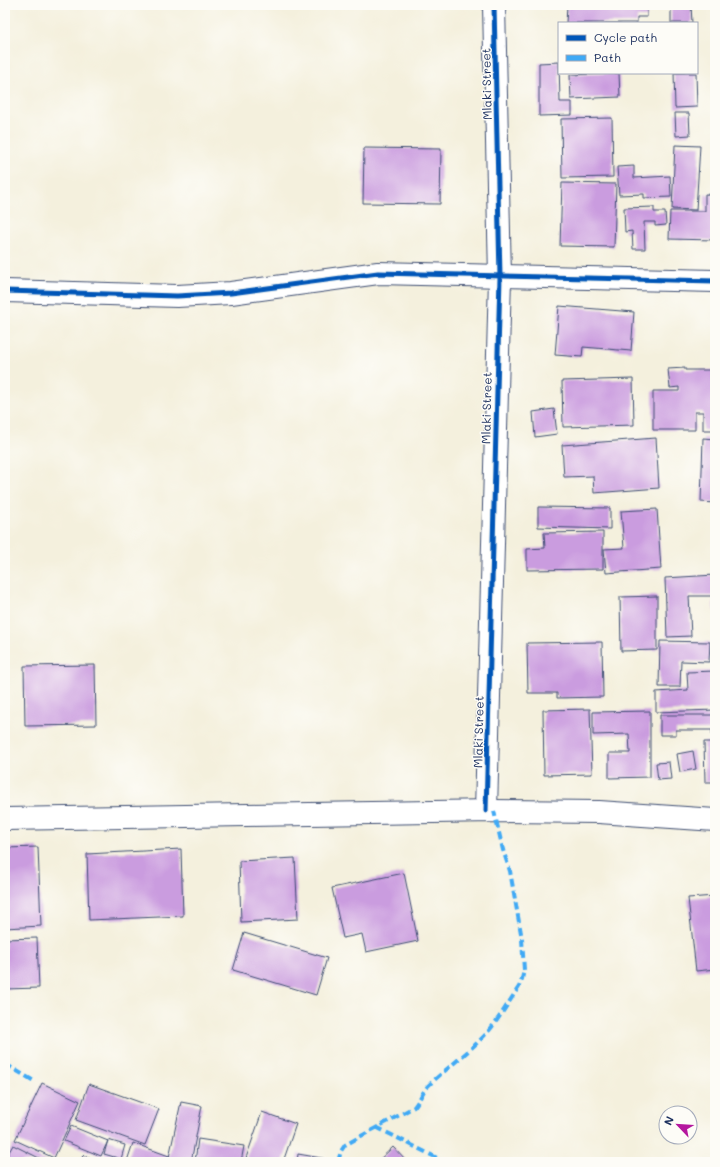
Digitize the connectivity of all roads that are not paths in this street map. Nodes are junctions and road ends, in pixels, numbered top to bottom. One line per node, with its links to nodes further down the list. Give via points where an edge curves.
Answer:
1 (494, 5): 2 (street, Mlaki Street)
2 (500, 277): 3 (street); 4 (street, via 378,273 232,293 177,296); 5 (street, Mlaki Street)
3 (715, 281)
4 (5, 291)
5 (486, 811): 6 (street); 7 (street, via 599,812)
6 (5, 819)
7 (715, 820)

